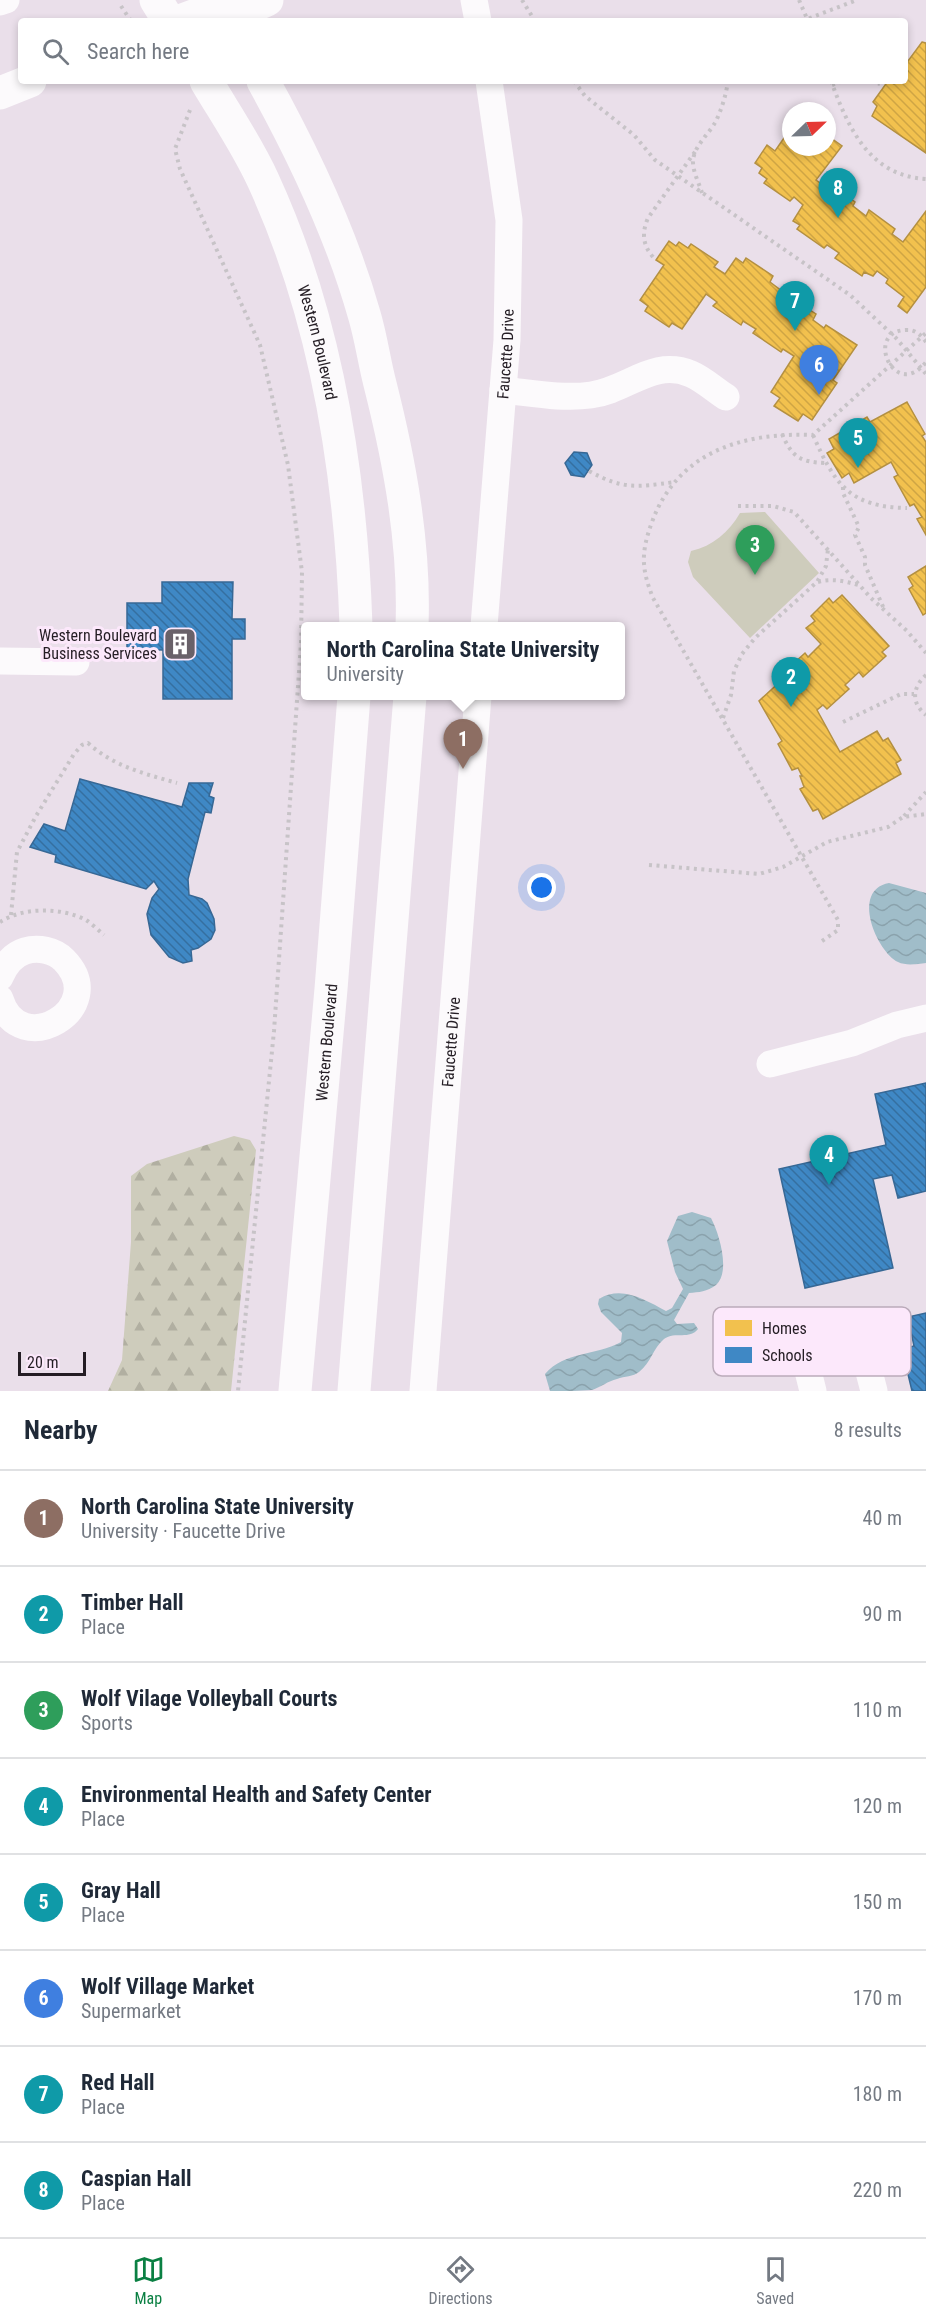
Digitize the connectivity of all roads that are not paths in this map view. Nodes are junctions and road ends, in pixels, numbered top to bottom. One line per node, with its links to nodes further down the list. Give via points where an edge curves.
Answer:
1 (6, 0): 5 (street)
2 (156, 0): 7 (main road)
3 (267, 0): 6 (main road)
4 (474, 0): 9 (street)
5 (0, 2)
6 (223, 7): 8 (main road)
7 (167, 18)
8 (189, 18)
9 (477, 18)
10 (22, 84): 13 (main road)
11 (265, 84): 18 (main road, via 307,165 365,315 400,469 409,542)
12 (490, 84): 15 (street, Faucette Drive, via 509,220)
13 (0, 93)
14 (197, 93): 17 (main road, Western Boulevard, via 243,141 262,177 313,315 347,495)
15 (503, 390): 16 (street, via 591,395 669,368 692,374); 19 (street, Faucette Drive)
16 (726, 397)
17 (356, 622)
18 (412, 622)
19 (484, 622)
20 (0, 661): 21 (street)
21 (76, 662)
22 (354, 700): 31 (main road, Western Boulevard)
23 (410, 700): 32 (main road)
24 (478, 700): 33 (street, Faucette Drive)
25 (0, 977): 26 (street, via 12,958 24,951 49,951 70,966 77,991 67,1015 45,1027 32,1028)
26 (4, 1013)
27 (926, 1018): 28 (street, via 852,1043)
28 (770, 1064)
29 (809, 1376): 34 (street)
30 (870, 1376): 35 (street)
31 (295, 1391)
32 (354, 1391)
33 (423, 1391)
34 (813, 1391)
35 (874, 1391)

